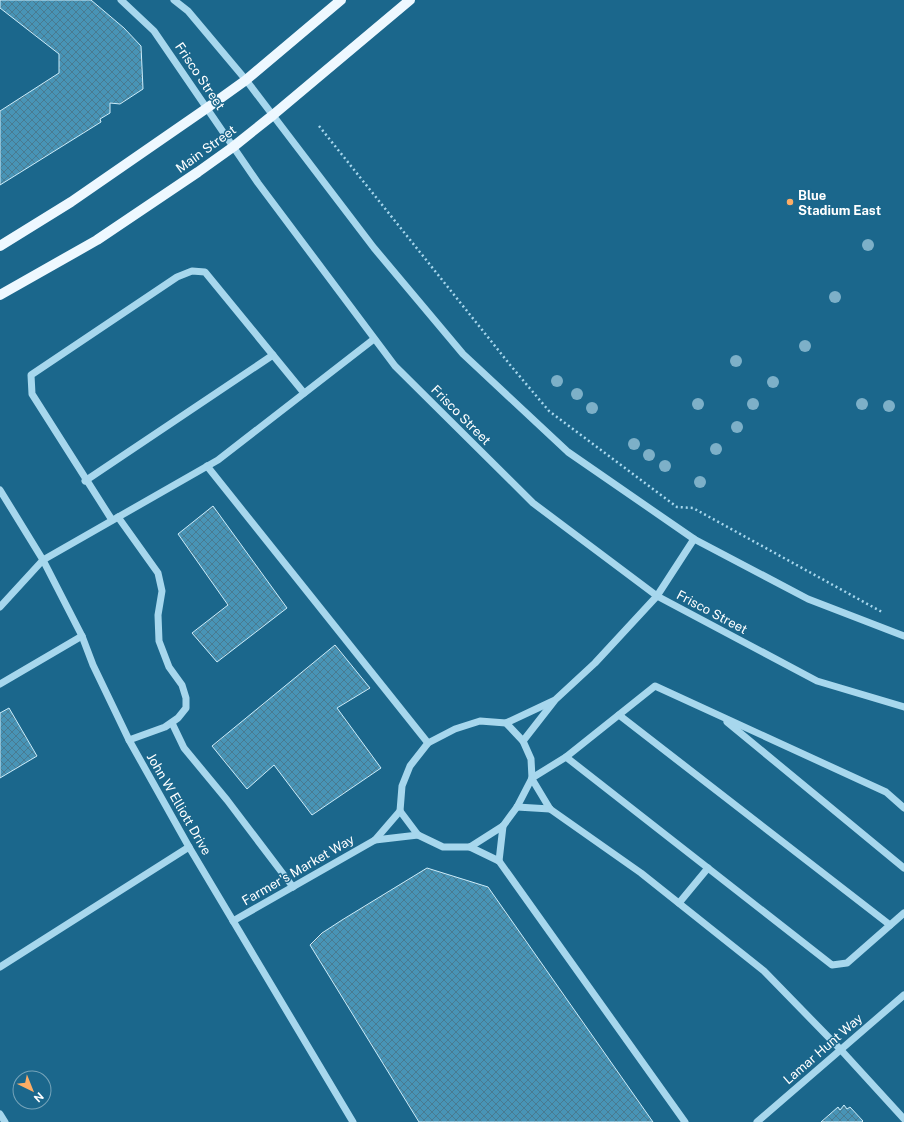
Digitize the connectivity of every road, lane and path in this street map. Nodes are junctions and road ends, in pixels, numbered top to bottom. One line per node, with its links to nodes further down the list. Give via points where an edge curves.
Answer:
1 (121, 0): 6 (street, Frisco Street, via 154,31)
2 (174, 0): 5 (street, via 188,11)
3 (341, 0): 5 (main road)
4 (410, 0): 7 (main road, Main Street)
5 (246, 80): 6 (main road); 7 (street)
6 (207, 108): 9 (street, Frisco Street); 10 (main road, via 71,202)
7 (273, 115): 9 (main road, Main Street); 19 (street, via 374,248 463,354 568,452)
8 (319, 126): 23 (path, via 549,411 677,507 693,508)
9 (233, 147): 11 (main road, Main Street, via 97,240); 12 (street, Frisco Street)
10 (0, 246)
11 (0, 295)
12 (374, 339): 14 (street); 21 (street, Frisco Street, via 395,366 533,503)
13 (273, 355): 14 (street); 16 (street); 16 (street, via 205,272 192,271 177,276 32,375 32,394)
14 (304, 393): 15 (street)
15 (207, 466): 18 (street); 35 (street)
16 (85, 481): 18 (street)
17 (0, 490): 20 (street, John W Elliott Drive)
18 (115, 519): 20 (street); 31 (street, via 158,573 162,591 158,615 159,641 169,667 182,685 186,698 186,708)
19 (694, 539): 21 (street); 25 (street, via 808,599)
20 (43, 560): 22 (street); 24 (street, John W Elliott Drive)
21 (657, 596): 27 (street, via 595,663); 28 (street, Frisco Street, via 817,681)
22 (0, 606)
23 (888, 615)
24 (82, 636): 26 (street); 33 (street, John W Elliott Drive)
25 (904, 636)
26 (0, 684)
27 (555, 700): 32 (street); 34 (street)
28 (904, 707)
29 (618, 715): 30 (street, via 655,686); 36 (street); 54 (street)
30 (720, 715): 39 (street, via 886,792); 49 (street)
31 (172, 723): 33 (street); 50 (street, via 184,748)
32 (506, 723): 34 (street); 35 (street, via 480,721 455,729)
33 (128, 740): 45 (street, John W Elliott Drive)
34 (523, 741): 37 (street, via 531,759)
35 (428, 743): 41 (street, via 410,766 402,786)
36 (566, 757): 37 (street); 48 (street)
37 (532, 778): 38 (street); 40 (street)
38 (518, 807): 40 (street); 42 (street)
39 (904, 808)
40 (550, 809): 51 (street, via 641,873)
41 (400, 811): 43 (street); 44 (street, Farmer's Market Way)
42 (503, 826): 46 (street); 47 (street)
43 (418, 835): 44 (street, Farmer's Market Way); 46 (street, via 443,847)
44 (375, 840): 50 (street, Farmer's Market Way)
45 (189, 847): 53 (street, John W Elliott Drive); 55 (street)
46 (470, 847): 47 (street)
47 (499, 861): 62 (street)
48 (708, 868): 51 (street); 54 (street, via 832,965 847,963)
49 (904, 868)
50 (293, 887): 53 (street, Farmer's Market Way)
51 (679, 904): 57 (street, via 764,971)
52 (904, 913): 54 (street)
53 (233, 921): 61 (street, John W Elliott Drive)
54 (890, 925)
55 (0, 967)
56 (904, 995): 57 (street, Lamar Hunt Way)
57 (841, 1050): 59 (street); 63 (street, Lamar Hunt Way)
58 (0, 1114): 60 (street)
59 (904, 1119)
60 (5, 1122)
61 (353, 1122)
62 (686, 1122)
63 (757, 1122)

